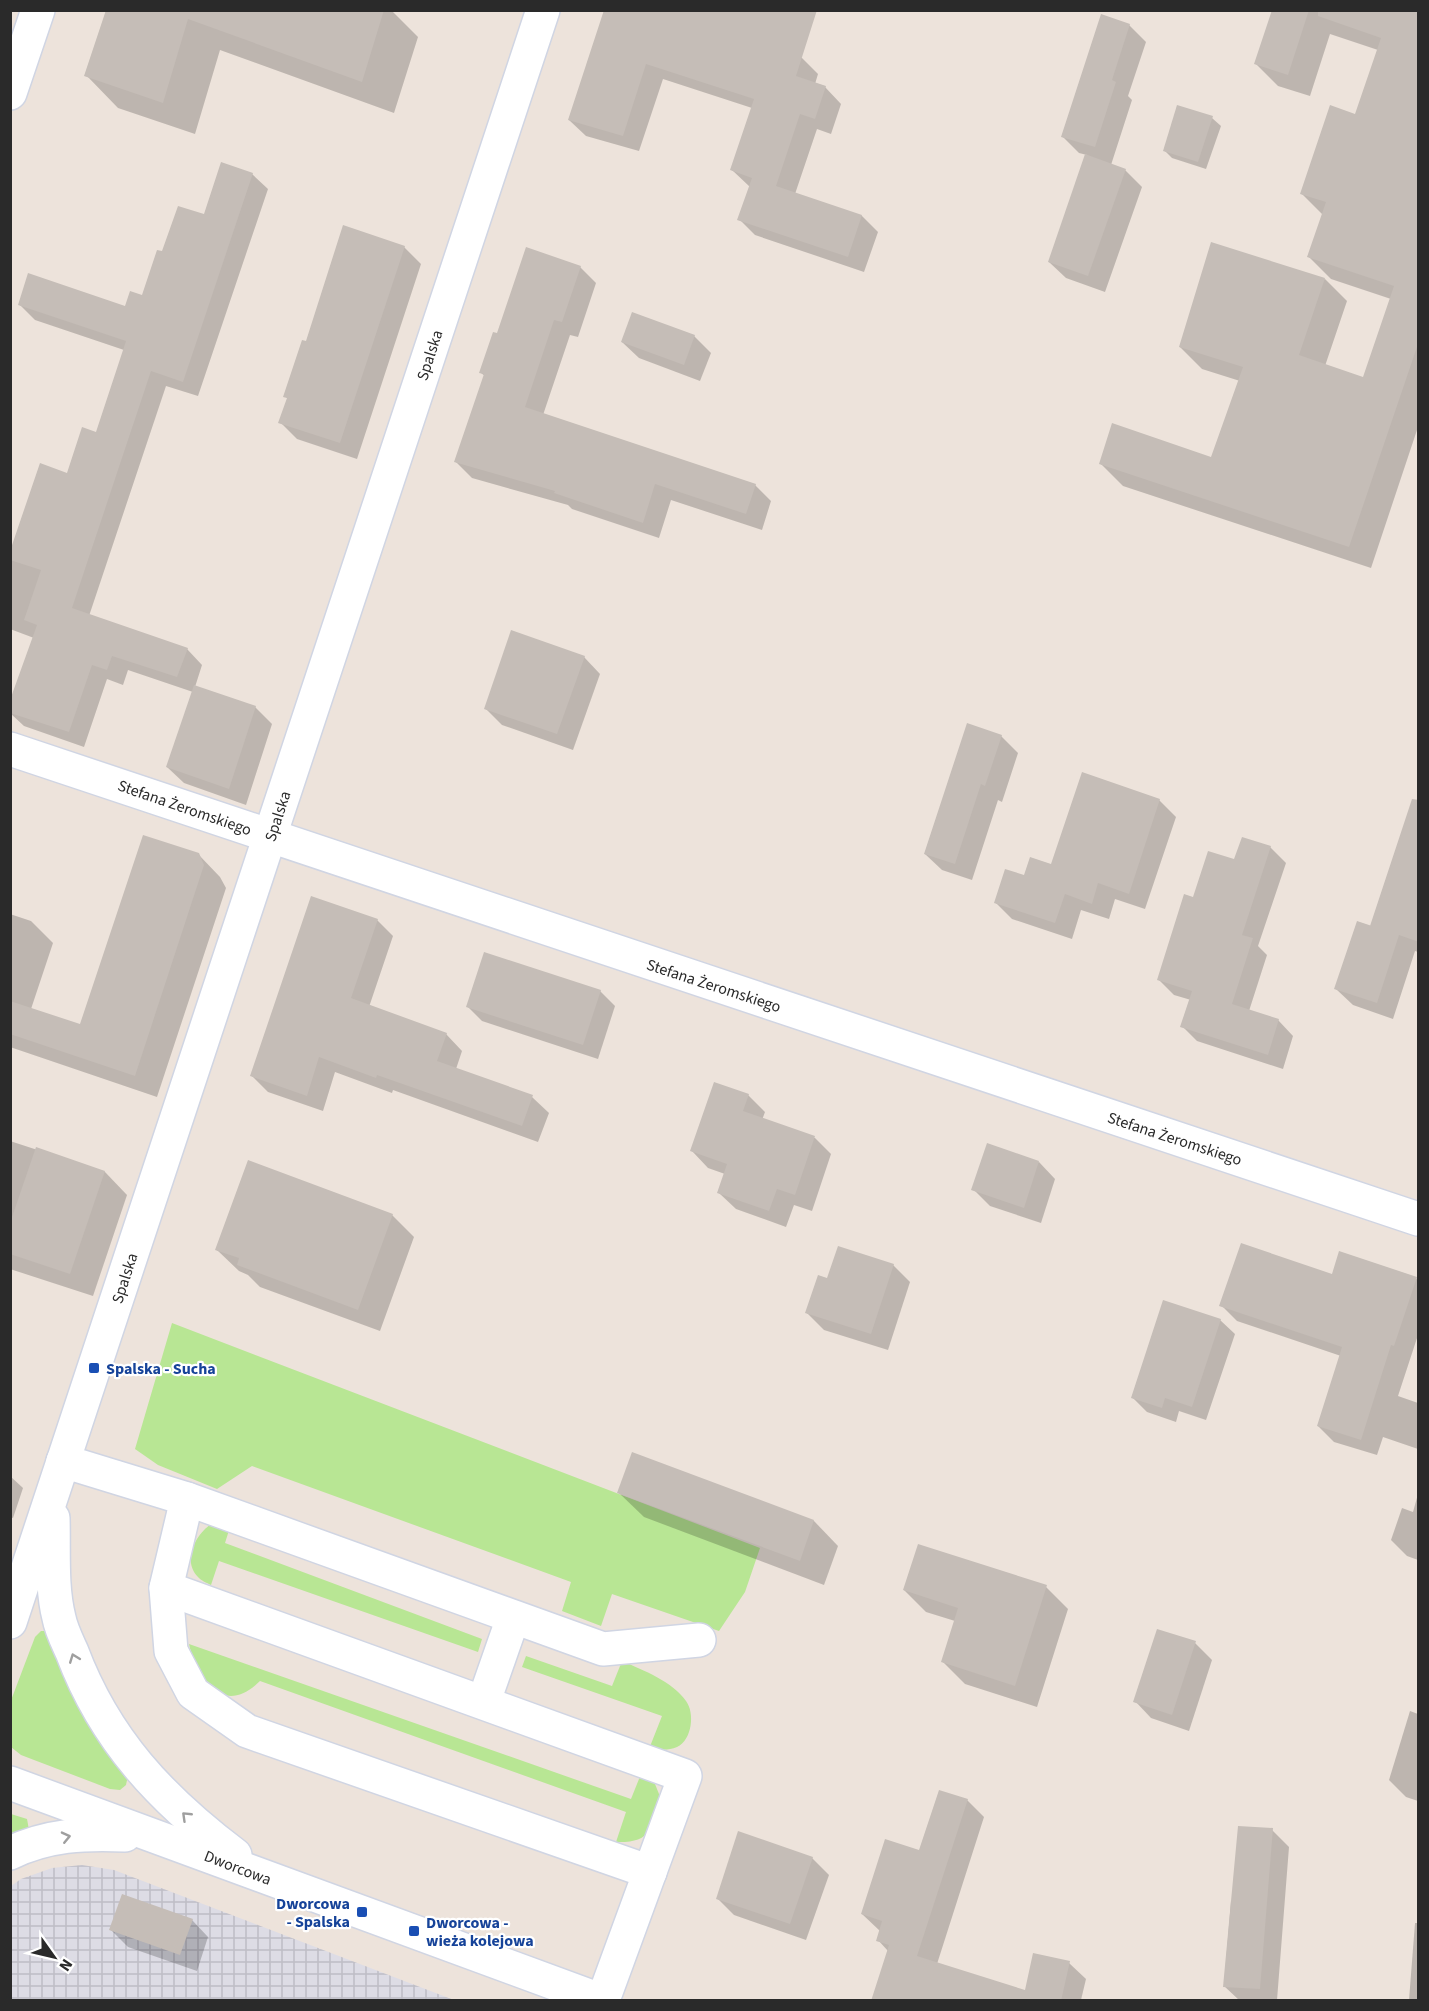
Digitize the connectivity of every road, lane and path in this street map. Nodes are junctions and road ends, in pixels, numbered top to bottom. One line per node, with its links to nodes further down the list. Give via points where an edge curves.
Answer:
1 (38, 10): 3 (street)
2 (543, 10): 5 (street, Spalska)
3 (10, 93)
4 (10, 749): 5 (street, Stefana Żeromskiego)
5 (271, 836): 6 (street, Stefana Żeromskiego); 7 (street, Spalska)
6 (1419, 1219)
7 (63, 1461): 8 (street, Spalska); 9 (street)
8 (52, 1495): 12 (street, Spalska); 19 (street, one-way to 8, via 192,1822 147,1778 101,1715 58,1617)
9 (187, 1499): 10 (street); 11 (street)
10 (166, 1588): 14 (street); 18 (street, via 171,1651 194,1693 247,1731)
11 (513, 1618): 13 (street, via 603,1649); 14 (street)
12 (10, 1622)
13 (699, 1640)
14 (484, 1701): 18 (street, via 685,1776)
15 (10, 1783): 16 (street, Dworcowa)
16 (159, 1837): 17 (street, one-way to 16, via 83,1833); 19 (street, Dworcowa)
17 (10, 1853)
18 (651, 1872): 20 (street)
19 (265, 1877): 20 (street, Dworcowa)
20 (601, 2001)

